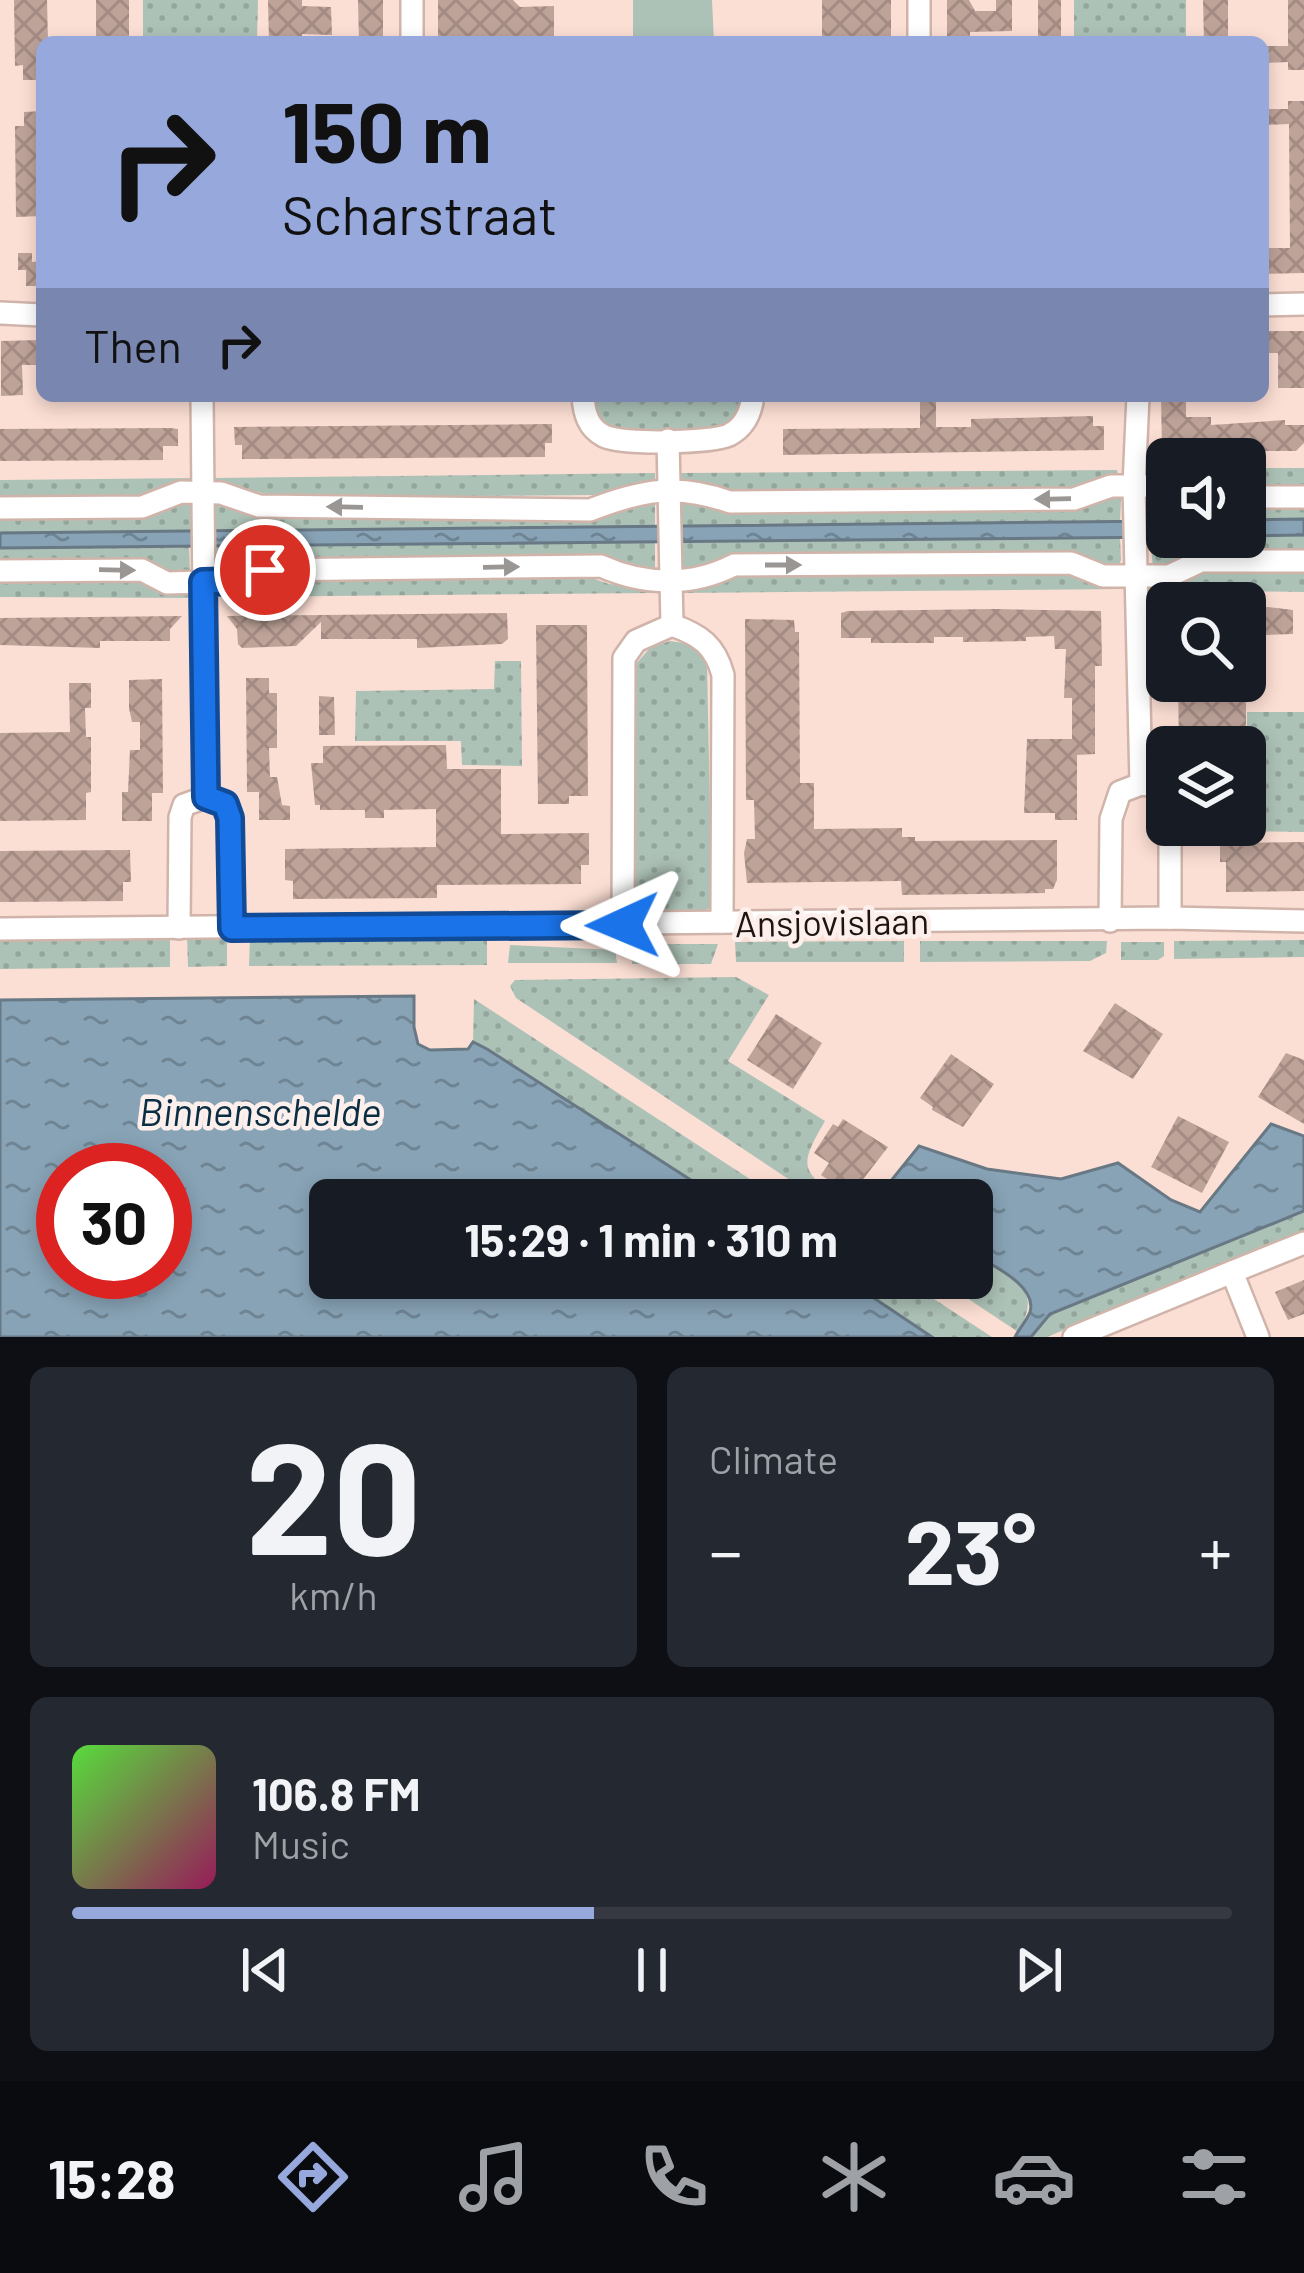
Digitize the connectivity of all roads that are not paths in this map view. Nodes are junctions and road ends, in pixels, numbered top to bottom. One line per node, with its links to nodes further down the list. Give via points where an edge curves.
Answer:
1 (412, 0): 3 (street)
2 (919, 0): 4 (street)
3 (412, 36)
4 (919, 36)
5 (1304, 304): 6 (street)
6 (1269, 305)
7 (0, 313): 8 (street)
8 (36, 315)
9 (202, 402): 17 (street)
10 (584, 402): 13 (street, via 600,434)
11 (752, 402): 13 (street, via 730,434)
12 (1138, 402): 14 (street)
13 (668, 440): 16 (street)
14 (1134, 485): 15 (street); 16 (street, one-way to 16, via 1032,500 730,502 698,490); 23 (street)
15 (1146, 485)
16 (668, 491): 17 (street, one-way to 17, via 635,492 590,510 259,506); 24 (street)
17 (202, 492): 20 (street, via 142,507); 25 (street)
18 (1304, 496): 19 (street)
19 (1266, 497)
20 (0, 508)
21 (1304, 561): 23 (street, via 1201,561 1169,576)
22 (0, 571): 25 (street, one-way to 25, via 142,570 167,583)
23 (1136, 576): 24 (street, one-way to 23, via 756,565 1071,562 1103,576); 27 (street)
24 (669, 580): 25 (street, one-way to 24, via 240,581 265,570 601,566 632,580); 26 (street)
25 (203, 582): 29 (street)
26 (672, 625): 34 (street, via 708,643 723,675); 35 (street, via 636,641 624,658)
27 (1142, 784): 28 (street); 32 (street, via 1120,792 1111,819)
28 (1146, 785)
29 (206, 797): 36 (street, via 184,806 180,817); 37 (street, via 225,804 230,818)
30 (1170, 846): 31 (street)
31 (1170, 918): 32 (street, Ansjovislaan); 33 (street, Ansjovislaan)
32 (1110, 921): 34 (street, Ansjovislaan)
33 (1304, 921)
34 (722, 922): 35 (street, Ansjovislaan)
35 (623, 925): 37 (street, Ansjovislaan)
36 (179, 928): 37 (street, Ansjovislaan); 38 (street, Ansjovislaan)
37 (232, 928)
38 (0, 929)
39 (1304, 1243): 40 (street)
40 (1232, 1272): 41 (street); 42 (street)
41 (1075, 1337)
42 (1258, 1337)

